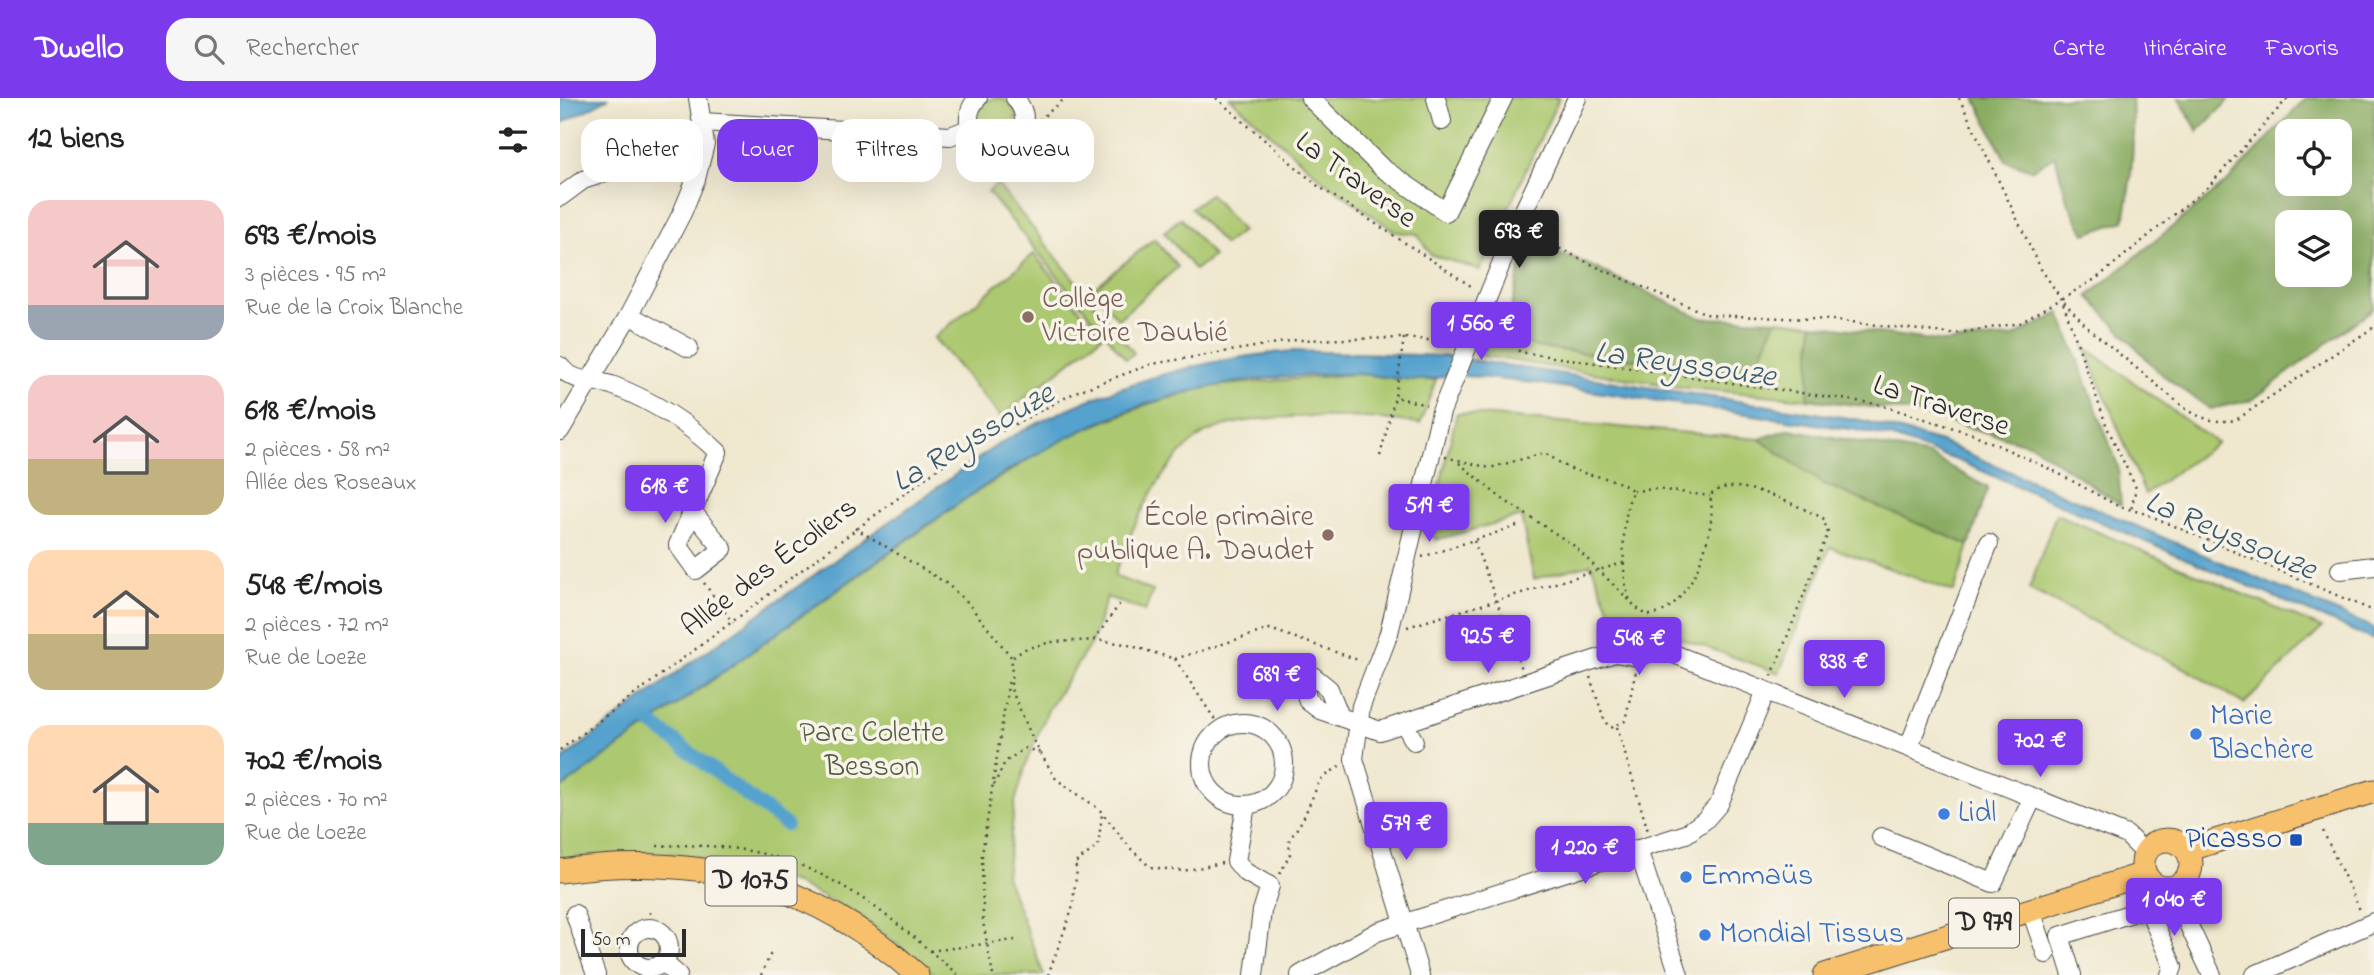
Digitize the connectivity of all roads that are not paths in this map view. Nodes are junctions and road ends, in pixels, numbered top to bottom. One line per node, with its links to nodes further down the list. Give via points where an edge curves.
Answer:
1 (698, 98): 8 (street)
2 (1015, 98): 10 (street)
3 (1310, 98): 5 (street, via 1382,168 1446,212)
4 (1436, 98): 11 (street)
5 (1503, 98)
6 (1577, 98): 33 (street, via 1516,227 1441,412 1389,633 1361,706)
7 (971, 99): 9 (street)
8 (702, 119)
9 (970, 119)
10 (1024, 119)
11 (1442, 121)
12 (703, 122): 14 (street)
13 (703, 129): 15 (street)
14 (956, 134)
15 (703, 152)
16 (581, 181): 18 (street)
17 (694, 182): 19 (street)
18 (560, 197)
19 (629, 315): 20 (street); 22 (street)
20 (689, 348)
21 (560, 366): 22 (street, via 565,373)
22 (590, 383): 23 (street); 24 (street, via 611,385 691,425 718,452)
23 (560, 431)
24 (691, 511): 24 (street, via 678,545 696,570 723,549)
25 (1989, 542): 35 (street)
26 (2374, 566): 27 (street)
27 (2340, 570)
28 (1659, 648): 29 (street, via 1638,657); 29 (street, via 1642,638 1623,643); 30 (street)
29 (1615, 653): 32 (street)
30 (1766, 691): 35 (street); 41 (street, via 1719,804 1686,834)
31 (1339, 714): 33 (street)
32 (1404, 723): 33 (street, via 1380,731); 34 (street)
33 (1361, 725): 49 (street, via 1354,760)
34 (1414, 741)
35 (1909, 746): 37 (street)
36 (2374, 791): 42 (main road)
37 (2033, 797): 40 (street, via 1993,883); 43 (street, via 2127,835)
38 (2374, 805): 42 (main road)
39 (1246, 806): 39 (street, via 1220,799 1203,777 1204,750 1221,729 1245,722 1268,731 1283,751 1278,787 1269,797); 57 (street, via 1236,861 1245,873 1270,887 1262,911)
40 (1881, 837)
41 (1645, 846): 49 (street); 60 (street)
42 (2189, 858): 43 (main road, via 2181,844 2166,840 2151,846); 46 (main road, via 2187,878)
43 (2145, 863): 46 (main road, via 2161,888); 47 (main road, D 979)
44 (560, 872): 56 (main road, D 1075, via 614,864 678,865 733,874 815,904 860,929)
45 (560, 884): 55 (main road, D 1075, via 645,877 728,890 824,925)
46 (2176, 887): 64 (street)
47 (2030, 908): 51 (street); 61 (main road, D 979)
48 (575, 914): 53 (street)
49 (1404, 923): 58 (street, via 1377,932); 59 (street)
50 (2371, 923): 65 (street)
51 (2046, 954)
52 (663, 962): 52 (street, via 645,967 631,955 633,936 650,928 667,937 669,950); 54 (street)
53 (596, 975)
54 (678, 975)
55 (899, 975)
56 (917, 975)
57 (1254, 975)
58 (1300, 975)
59 (1420, 975)
60 (1679, 975)
61 (1825, 975)
62 (2072, 975): 63 (street, via 2060,936 2148,908 2173,967)
63 (2170, 975)
64 (2212, 975)
65 (2255, 975)

